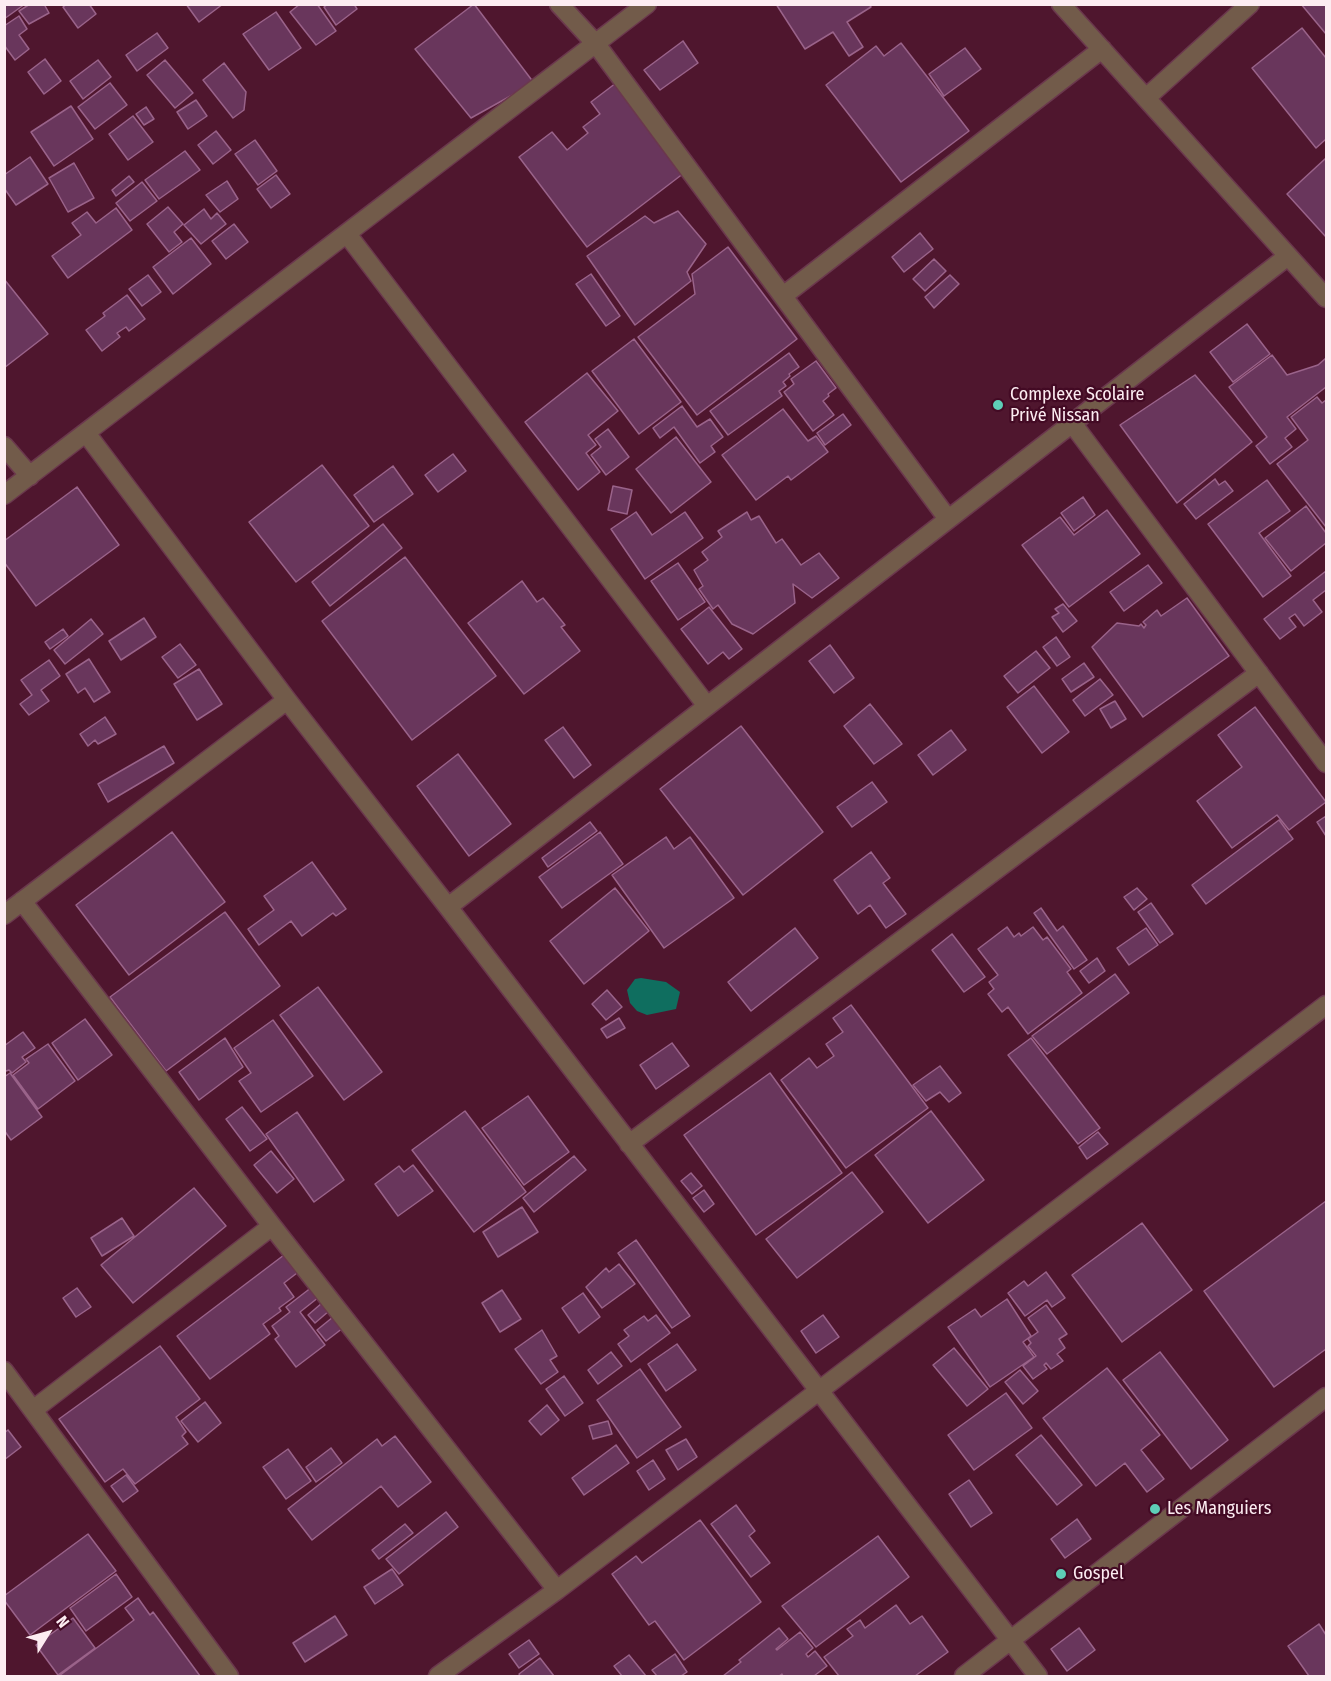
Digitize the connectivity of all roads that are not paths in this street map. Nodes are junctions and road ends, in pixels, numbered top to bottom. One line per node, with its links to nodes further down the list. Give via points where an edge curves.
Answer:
1 (559, 4): 5 (street)
2 (647, 4): 5 (street)
3 (1061, 4): 6 (street)
4 (1250, 4): 7 (street)
5 (596, 44): 8 (street); 10 (street)
6 (1102, 49): 7 (street); 10 (street)
7 (1146, 98): 9 (street)
8 (347, 234): 13 (street); 20 (street)
9 (1288, 256): 11 (street); 12 (street)
10 (783, 296): 17 (street)
11 (1326, 298)
12 (1072, 423): 17 (street); 18 (street)
13 (86, 433): 15 (street); 19 (street)
14 (4, 446): 15 (street)
15 (30, 476): 16 (street)
16 (4, 495)
17 (948, 519): 20 (street)
18 (1259, 673): 21 (street); 26 (street)
19 (287, 700): 22 (street); 23 (street)
20 (707, 706): 23 (street)
21 (1326, 763)
22 (22, 901): 24 (street); 27 (street)
23 (448, 907): 26 (street)
24 (4, 915)
25 (1326, 1005): 29 (street)
26 (629, 1144): 29 (street)
27 (272, 1226): 31 (street); 32 (street)
28 (4, 1371): 31 (street)
29 (819, 1390): 32 (street); 33 (street)
30 (1326, 1397): 33 (street)
31 (33, 1410): 34 (street)
32 (557, 1590): 35 (street)
33 (1011, 1641): 36 (street); 37 (street)
34 (229, 1677)
35 (438, 1677)
36 (964, 1677)
37 (1038, 1677)

